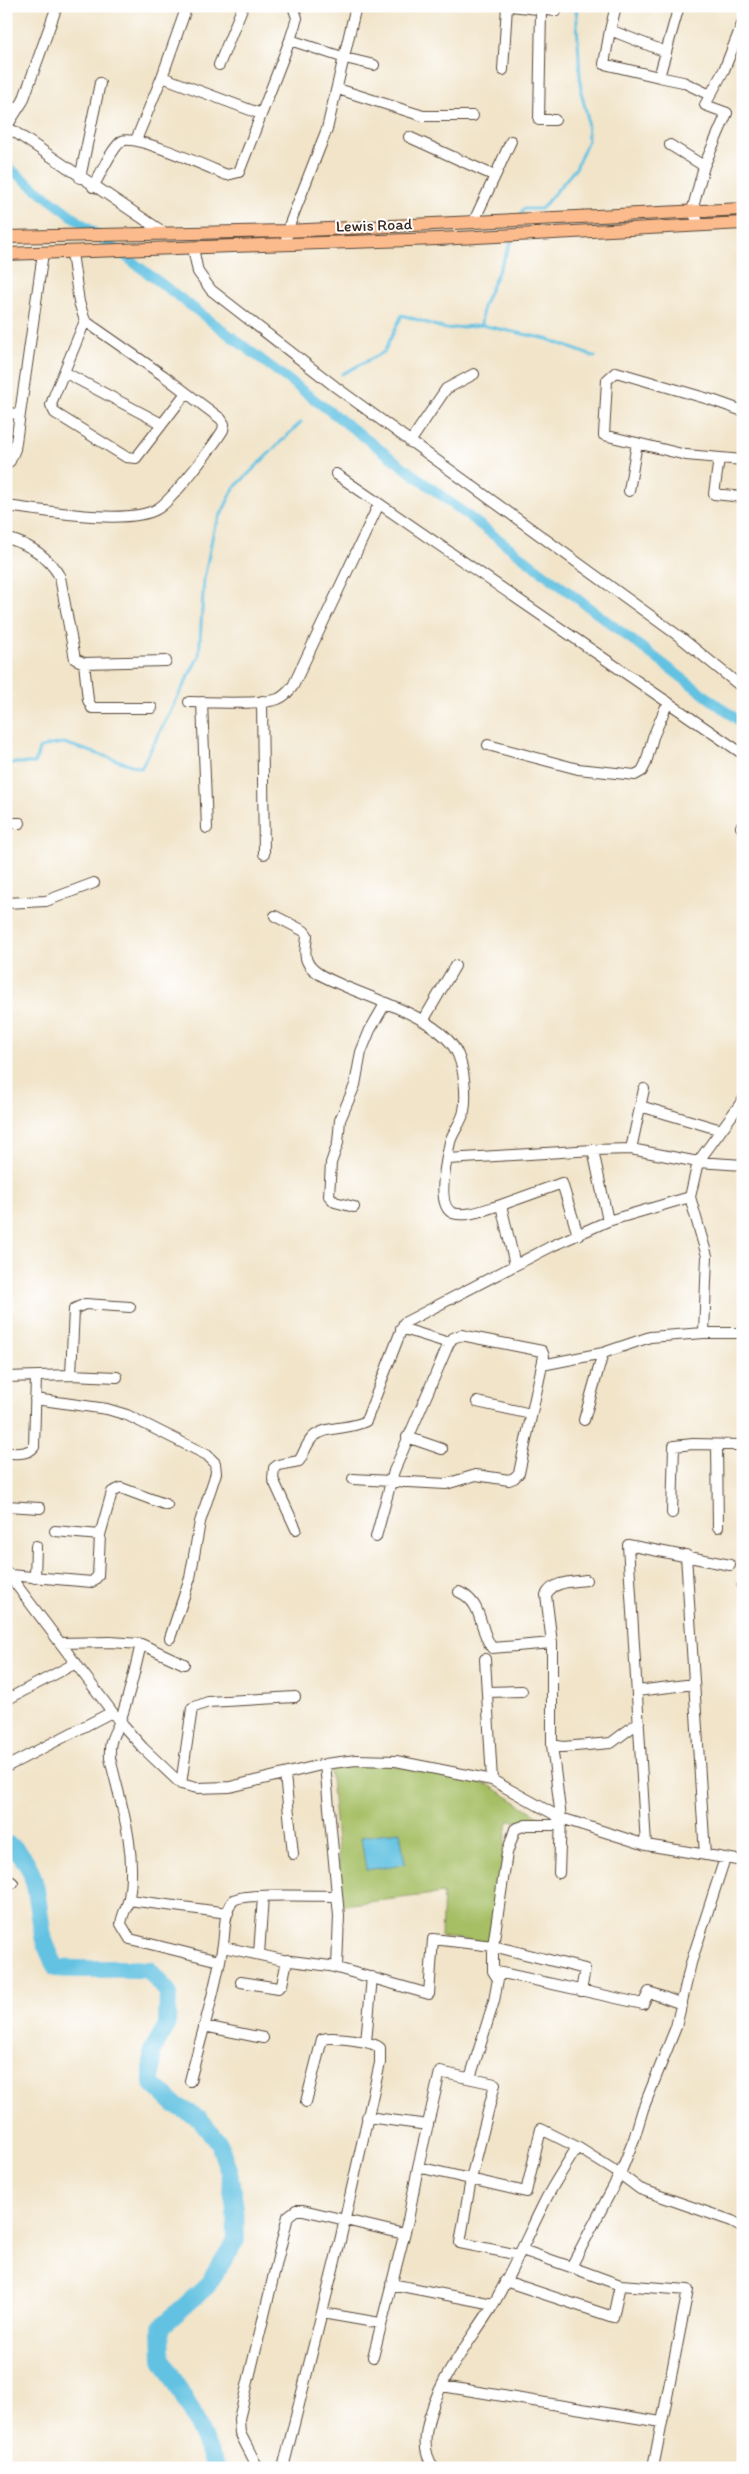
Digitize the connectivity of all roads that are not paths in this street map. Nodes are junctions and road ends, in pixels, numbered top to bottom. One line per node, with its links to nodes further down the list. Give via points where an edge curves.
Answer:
1 (57, 6): 25 (street)
2 (187, 6): 19 (street)
3 (243, 6): 16 (street)
4 (293, 6): 13 (street, via 296,18)
5 (356, 6): 15 (street)
6 (509, 6): 9 (street); 18 (street)
7 (616, 6): 12 (street)
8 (679, 6): 14 (street)
9 (541, 10): 10 (street); 28 (street, via 539,120)
10 (556, 12)
11 (743, 22): 23 (street)
12 (610, 30): 14 (street); 20 (street, via 604,64)
13 (290, 40): 15 (street); 26 (street)
14 (666, 52): 20 (street)
15 (345, 58): 17 (street); 22 (street)
16 (219, 65)
17 (374, 65)
18 (503, 70)
19 (162, 77): 26 (street); 31 (street)
20 (659, 78): 23 (street, via 683,82)
21 (100, 83): 36 (street)
22 (338, 89): 27 (street, via 423,116); 45 (street)
23 (710, 95): 34 (street, via 705,105 727,113)
24 (6, 104): 25 (street)
25 (17, 110): 29 (street)
26 (261, 114): 31 (street, via 239,172 232,175)
27 (473, 116)
28 (555, 120)
29 (7, 126): 36 (street)
30 (408, 136): 35 (street)
31 (136, 140): 37 (street, via 123,140 118,144)
32 (511, 141): 35 (street)
33 (670, 145): 34 (street)
34 (704, 166): 39 (street)
35 (495, 176): 40 (street)
36 (80, 178): 37 (street)
37 (93, 187): 43 (street)
38 (743, 209): 39 (main road, Lewis Road)
39 (692, 211): 40 (main road, Lewis Road); 42 (street)
40 (473, 223): 45 (main road, Lewis Road, via 386,227)
41 (743, 223): 42 (main road, Lewis Road)
42 (700, 225): 45 (main road, Lewis Road, via 386,241)
43 (163, 232): 44 (main road, Lewis Road); 45 (main road, Lewis Road)
44 (6, 237)
45 (287, 238): 46 (main road, Lewis Road)
46 (193, 248): 47 (main road, Lewis Road); 58 (street, via 198,272 211,290)
47 (78, 252): 48 (main road, Lewis Road); 50 (street, via 79,302)
48 (44, 253): 49 (main road, Lewis Road); 56 (street)
49 (6, 254)
50 (85, 322): 51 (street); 53 (street)
51 (64, 372): 57 (street); 57 (street, via 52,409 126,457 139,456)
52 (474, 374): 58 (street, via 446,389)
53 (186, 393): 57 (street); 67 (street, via 220,418 223,430 158,509 126,517)
54 (743, 411): 59 (street, via 616,372 606,380 604,435)
55 (6, 413): 56 (street)
56 (20, 414): 62 (street, via 15,449)
57 (162, 424)
58 (410, 442): 71 (street, via 680,637)
59 (636, 443): 60 (street); 64 (street)
60 (719, 458): 61 (street); 65 (street, via 714,494)
61 (743, 460)
62 (6, 464)
63 (336, 474): 66 (street)
64 (629, 491)
65 (743, 496)
66 (379, 504): 72 (street, via 293,686 277,700); 75 (street)
67 (6, 506)
68 (6, 538): 70 (street, via 36,551 55,568 60,577 75,659)
69 (166, 661): 70 (street)
70 (84, 663): 76 (street, via 88,700 92,708)
71 (743, 688)
72 (262, 701): 74 (street); 82 (street)
73 (189, 702): 74 (street)
74 (202, 702): 81 (street)
75 (668, 702): 77 (street, via 652,737 646,763 642,772 636,775 578,768); 78 (street)
76 (152, 708)
77 (488, 745)
78 (743, 754)
79 (20, 822): 80 (street)
80 (6, 823)
81 (207, 828)
82 (264, 854)
83 (94, 883): 84 (street, via 46,901)
84 (6, 903)
85 (274, 916): 87 (street, via 304,931 307,935 305,959 317,971)
86 (455, 966): 88 (street)
87 (385, 1004): 88 (street); 100 (street, via 361,1052 355,1085 340,1120 338,1143 331,1162 329,1196 335,1202)
88 (423, 1021): 95 (street, via 448,1039 460,1059 464,1109 451,1140)
89 (644, 1088): 91 (street)
90 (743, 1100): 92 (street)
91 (640, 1106): 92 (street); 93 (street)
92 (721, 1130): 96 (street)
93 (631, 1149): 94 (street); 96 (street)
94 (592, 1150): 95 (street); 101 (street)
95 (448, 1159): 99 (street, via 443,1198 452,1213)
96 (698, 1162): 97 (street); 98 (street)
97 (743, 1165)
98 (690, 1196): 101 (street); 106 (street, via 707,1256)
99 (501, 1205): 102 (street, via 562,1183); 103 (street)
100 (354, 1207)
101 (608, 1221): 102 (street)
102 (578, 1235): 103 (street)
103 (515, 1265): 105 (street, via 408,1321)
104 (130, 1307): 111 (street, via 85,1304 74,1309)
105 (401, 1328): 108 (street); 131 (street, via 366,1421 322,1432 313,1438 298,1461 274,1468 273,1479)
106 (704, 1333): 107 (street); 109 (street, via 650,1337)
107 (743, 1333)
108 (449, 1343): 110 (street, via 461,1335 539,1350 544,1356); 119 (street)
109 (603, 1353): 110 (street); 118 (street)
110 (542, 1365): 117 (street)
111 (71, 1374): 113 (street); 114 (street)
112 (6, 1377): 113 (street)
113 (36, 1377): 115 (street)
114 (117, 1377)
115 (35, 1399): 123 (street, via 34,1447 24,1453); 142 (street, via 127,1414 206,1455 215,1463 216,1473 200,1522 190,1578)
116 (477, 1402): 117 (street)
117 (531, 1414): 125 (street, via 518,1473 514,1478 476,1475 446,1484)
118 (584, 1420)
119 (407, 1437): 122 (street); 125 (street)
120 (717, 1445): 121 (street); 129 (street, via 674,1446); 130 (street)
121 (743, 1445)
122 (442, 1449)
123 (6, 1453)
124 (353, 1479): 125 (street)
125 (390, 1483): 134 (street)
126 (167, 1505): 133 (street, via 116,1488 109,1498)
127 (6, 1506): 128 (street)
128 (40, 1508)
129 (672, 1512)
130 (718, 1527)
131 (296, 1529)
132 (55, 1532): 133 (street)
133 (100, 1535): 139 (street, via 98,1576 92,1582)
134 (376, 1538)
135 (36, 1546): 139 (street)
136 (686, 1555): 137 (street); 149 (street); 151 (street, via 628,1545)
137 (730, 1565)
138 (8, 1573): 139 (street); 143 (street)
139 (35, 1578)
140 (586, 1580): 144 (street, via 555,1585 548,1590 545,1604)
141 (458, 1592): 144 (street, via 475,1605 481,1616 485,1639 492,1648)
142 (170, 1638)
143 (61, 1643): 145 (street); 147 (street)
144 (552, 1643): 158 (street)
145 (140, 1644): 148 (street); 156 (street)
146 (485, 1659): 152 (street)
147 (76, 1663): 154 (street); 155 (street)
148 (184, 1664)
149 (694, 1684): 151 (street); 167 (street)
150 (522, 1691): 152 (street)
151 (637, 1691): 157 (street)
152 (487, 1692): 162 (street)
153 (295, 1697): 163 (street, via 208,1702 192,1708)
154 (6, 1700)
155 (112, 1712): 156 (street); 160 (street)
156 (119, 1721): 163 (street); 173 (street, via 112,1735 110,1758 130,1841)
157 (639, 1722): 158 (street, via 611,1743 563,1748); 165 (street)
158 (552, 1745): 164 (street)
159 (325, 1764): 161 (street); 162 (street, via 396,1760); 172 (street)
160 (6, 1767)
161 (285, 1775): 163 (street, via 230,1787 197,1788); 166 (street)
162 (492, 1780): 164 (street)
163 (181, 1784)
164 (561, 1822): 165 (street); 170 (street); 175 (street, via 515,1829)
165 (646, 1844): 167 (street)
166 (293, 1854)
167 (705, 1854): 168 (street)
168 (725, 1858): 169 (street); 185 (street, via 691,1963)
169 (743, 1861)
170 (559, 1873)
171 (263, 1896): 172 (street); 174 (street, via 239,1898 233,1901); 177 (street)
172 (337, 1896): 180 (street)
173 (129, 1900): 174 (street); 179 (street, via 121,1924 130,1939)
174 (228, 1913): 176 (street)
175 (494, 1946): 181 (street); 182 (street, via 432,1939 429,1994); 184 (street, via 585,1969)
176 (223, 1947): 177 (street); 179 (street)
177 (259, 1954): 178 (street)
178 (287, 1960): 180 (street); 183 (street, via 282,1985 278,1988)
179 (220, 1961): 186 (street)
180 (337, 1967): 182 (street)
181 (493, 1971): 184 (street); 189 (street, via 498,1979 494,2001)
182 (372, 1977): 188 (street)
183 (241, 1982)
184 (581, 1991): 185 (street, via 643,2004 649,1992)
185 (682, 2004): 196 (street)
186 (204, 2026): 187 (street); 190 (street)
187 (263, 2038)
188 (366, 2042): 191 (street, via 322,2038); 192 (street, via 377,2045 382,2054)
189 (470, 2078): 193 (street, via 440,2072); 197 (street, via 495,2084)
190 (190, 2081)
191 (306, 2102)
192 (367, 2117): 193 (street); 198 (street)
193 (428, 2125): 195 (street)
194 (577, 2147): 196 (street); 197 (street, via 541,2128 526,2192); 201 (street, via 544,2202)
195 (418, 2167): 197 (street); 200 (street)
196 (620, 2174): 199 (street, via 640,2189); 202 (street)
197 (471, 2179): 201 (street, via 460,2243)
198 (344, 2222): 200 (street); 207 (street); 212 (street, via 303,2210 296,2210 288,2216 240,2419 240,2433)
199 (743, 2228)
200 (404, 2234): 204 (street)
201 (521, 2253): 202 (street); 203 (street)
202 (571, 2267): 205 (street)
203 (505, 2281): 205 (street, via 613,2317); 206 (street)
204 (391, 2284): 206 (street); 208 (street)
205 (620, 2285): 211 (street, via 688,2290)
206 (493, 2304): 210 (street)
207 (322, 2313): 208 (street); 213 (street)
208 (380, 2323): 209 (street)
209 (373, 2357)
210 (442, 2386): 211 (street); 214 (street, via 427,2428 425,2448)
211 (661, 2422): 215 (street)
212 (258, 2468)
213 (283, 2468)
214 (434, 2468)
215 (654, 2468)

